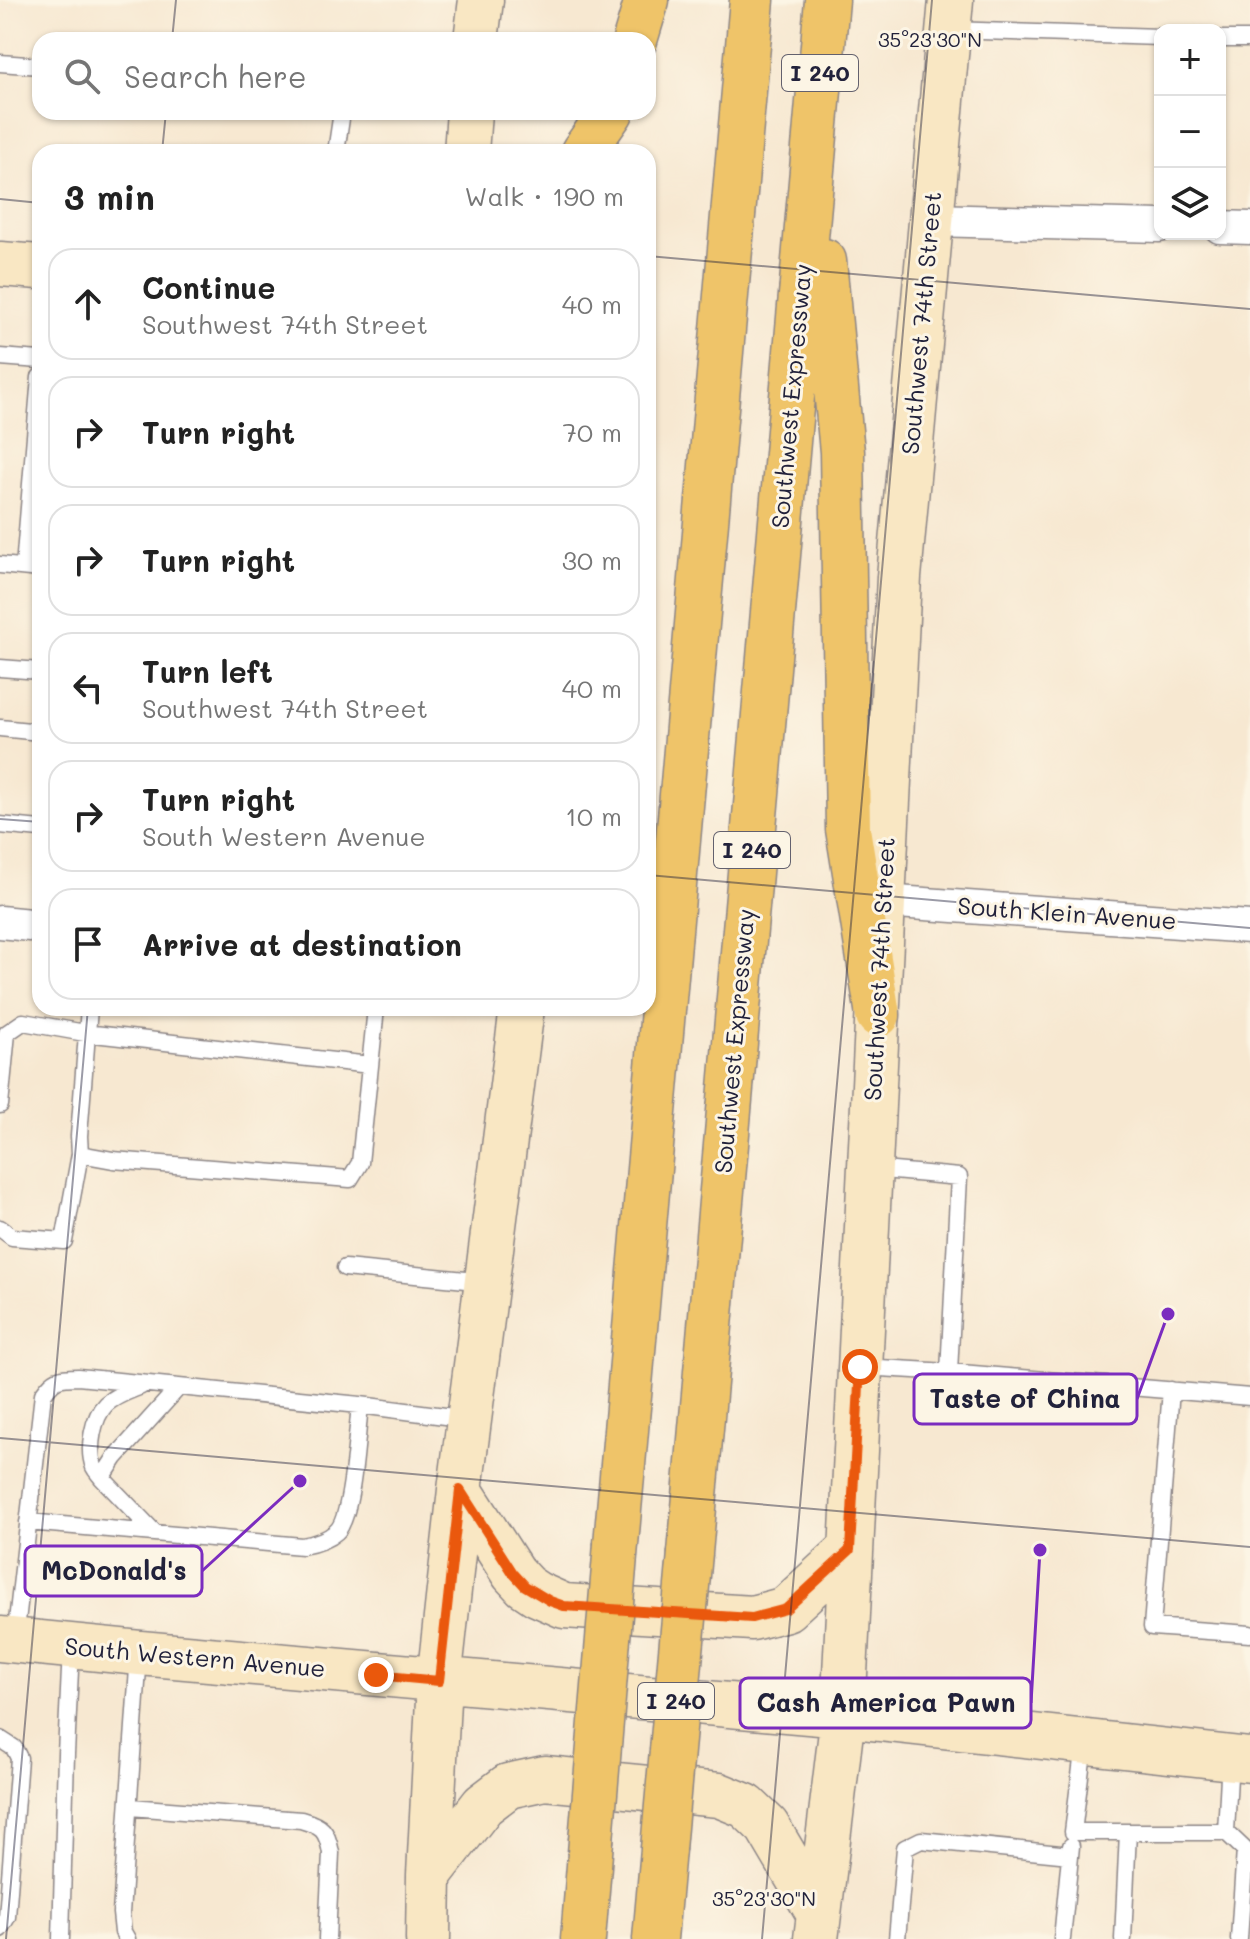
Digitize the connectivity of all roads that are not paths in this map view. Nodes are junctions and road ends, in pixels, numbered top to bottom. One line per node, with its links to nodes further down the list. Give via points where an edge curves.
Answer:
1 (481, 0): 6 (main road)
2 (647, 0): 7 (highway)
3 (752, 0): 88 (highway, I 240, bridge)
4 (827, 0): 21 (highway, Southwest Expressway / I 240)
5 (950, 15): 8 (lane); 22 (main road, Southwest 74th Street)
6 (477, 32)
7 (637, 32)
8 (1154, 36)
9 (1226, 39): 10 (lane)
10 (1250, 39)
11 (0, 63): 12 (lane)
12 (32, 65)
13 (341, 120): 17 (lane)
14 (468, 120): 18 (main road)
15 (607, 120): 19 (highway)
16 (611, 120): 20 (highway)
17 (337, 144)
18 (467, 144)
19 (589, 144)
20 (606, 144)
21 (814, 146): 42 (highway, via 842,452 848,829); 89 (highway, Southwest Expressway / I 240, bridge)
22 (931, 220): 23 (street); 38 (main road, Southwest 74th Street, via 899,577)
23 (1154, 226)
24 (1226, 227): 25 (street)
25 (1250, 228)
26 (0, 264): 27 (main road)
27 (32, 266)
28 (0, 357): 29 (lane)
29 (32, 359)
30 (0, 565): 31 (lane)
31 (32, 568)
32 (0, 668): 33 (lane)
33 (32, 670)
34 (0, 728): 35 (lane)
35 (32, 731)
36 (0, 825): 37 (lane)
37 (32, 828)
38 (883, 901): 41 (street, South Klein Avenue); 42 (main road, Southwest 74th Street)
39 (0, 922): 40 (street)
40 (32, 925)
41 (1250, 927)
42 (878, 1015): 50 (main road, Southwest 74th Street)
43 (88, 1016): 46 (lane)
44 (375, 1016): 47 (lane)
45 (521, 1016): 53 (main road)
46 (85, 1033): 47 (lane); 48 (lane, via 23,1022 7,1033); 49 (lane)
47 (370, 1065): 49 (lane, via 360,1163 350,1179)
48 (0, 1105)
49 (80, 1154): 51 (lane, via 64,1241 12,1237)
50 (870, 1169): 54 (main road, Southwest 74th Street); 55 (lane, via 959,1177)
51 (0, 1228)
52 (345, 1268): 53 (lane)
53 (487, 1282): 61 (main road)
54 (860, 1367): 55 (lane); 66 (main road, Southwest 74th Street)
55 (949, 1372): 58 (lane)
56 (147, 1384): 57 (lane); 62 (lane, via 113,1399 99,1413 92,1449); 64 (lane, via 78,1377 52,1381 43,1394)
57 (178, 1388): 60 (lane); 62 (lane)
58 (1171, 1390): 59 (lane); 67 (lane, via 1152,1627)
59 (1250, 1397)
60 (360, 1405): 61 (lane); 65 (lane, via 347,1514 338,1531 302,1546)
61 (470, 1419): 63 (main road)
62 (102, 1478): 65 (lane)
63 (460, 1490): 66 (main road, via 519,1579 564,1606 752,1618 786,1609); 71 (main road)
64 (28, 1522): 65 (lane); 68 (lane)
65 (155, 1533)
66 (850, 1550): 72 (main road, Southwest 74th Street)
67 (1250, 1634)
68 (7, 1639): 69 (main road, South Western Avenue)
69 (71, 1647): 70 (main road, South Western Avenue); 84 (lane)
70 (140, 1653): 71 (main road, South Western Avenue); 76 (lane)
71 (439, 1681): 72 (main road, South Western Avenue); 81 (main road)
72 (843, 1715): 74 (main road, South Western Avenue); 82 (main road, Southwest 74th Street)
73 (0, 1739): 83 (lane, via 19,1758 7,1917)
74 (1084, 1741): 75 (main road, South Western Avenue); 77 (lane)
75 (1240, 1758): 79 (lane)
76 (130, 1807): 85 (lane, via 121,1913); 86 (lane, via 319,1825 331,1853)
77 (1073, 1832): 78 (lane); 80 (lane)
78 (1128, 1832): 79 (lane); 92 (lane)
79 (1226, 1832): 93 (lane, via 1245,1850)
80 (1070, 1855): 90 (lane, via 921,1840 905,1848); 91 (lane)
81 (429, 1875): 82 (main road, via 483,1805 508,1786 545,1778 719,1795 746,1806 767,1826); 87 (main road)
82 (817, 1927)
83 (0, 1929)
84 (61, 1939)
85 (127, 1939)
86 (327, 1939)
87 (428, 1939)
88 (583, 1939)
89 (655, 1939)
90 (897, 1939)
91 (1062, 1939)
92 (1123, 1939)
93 (1239, 1939)

